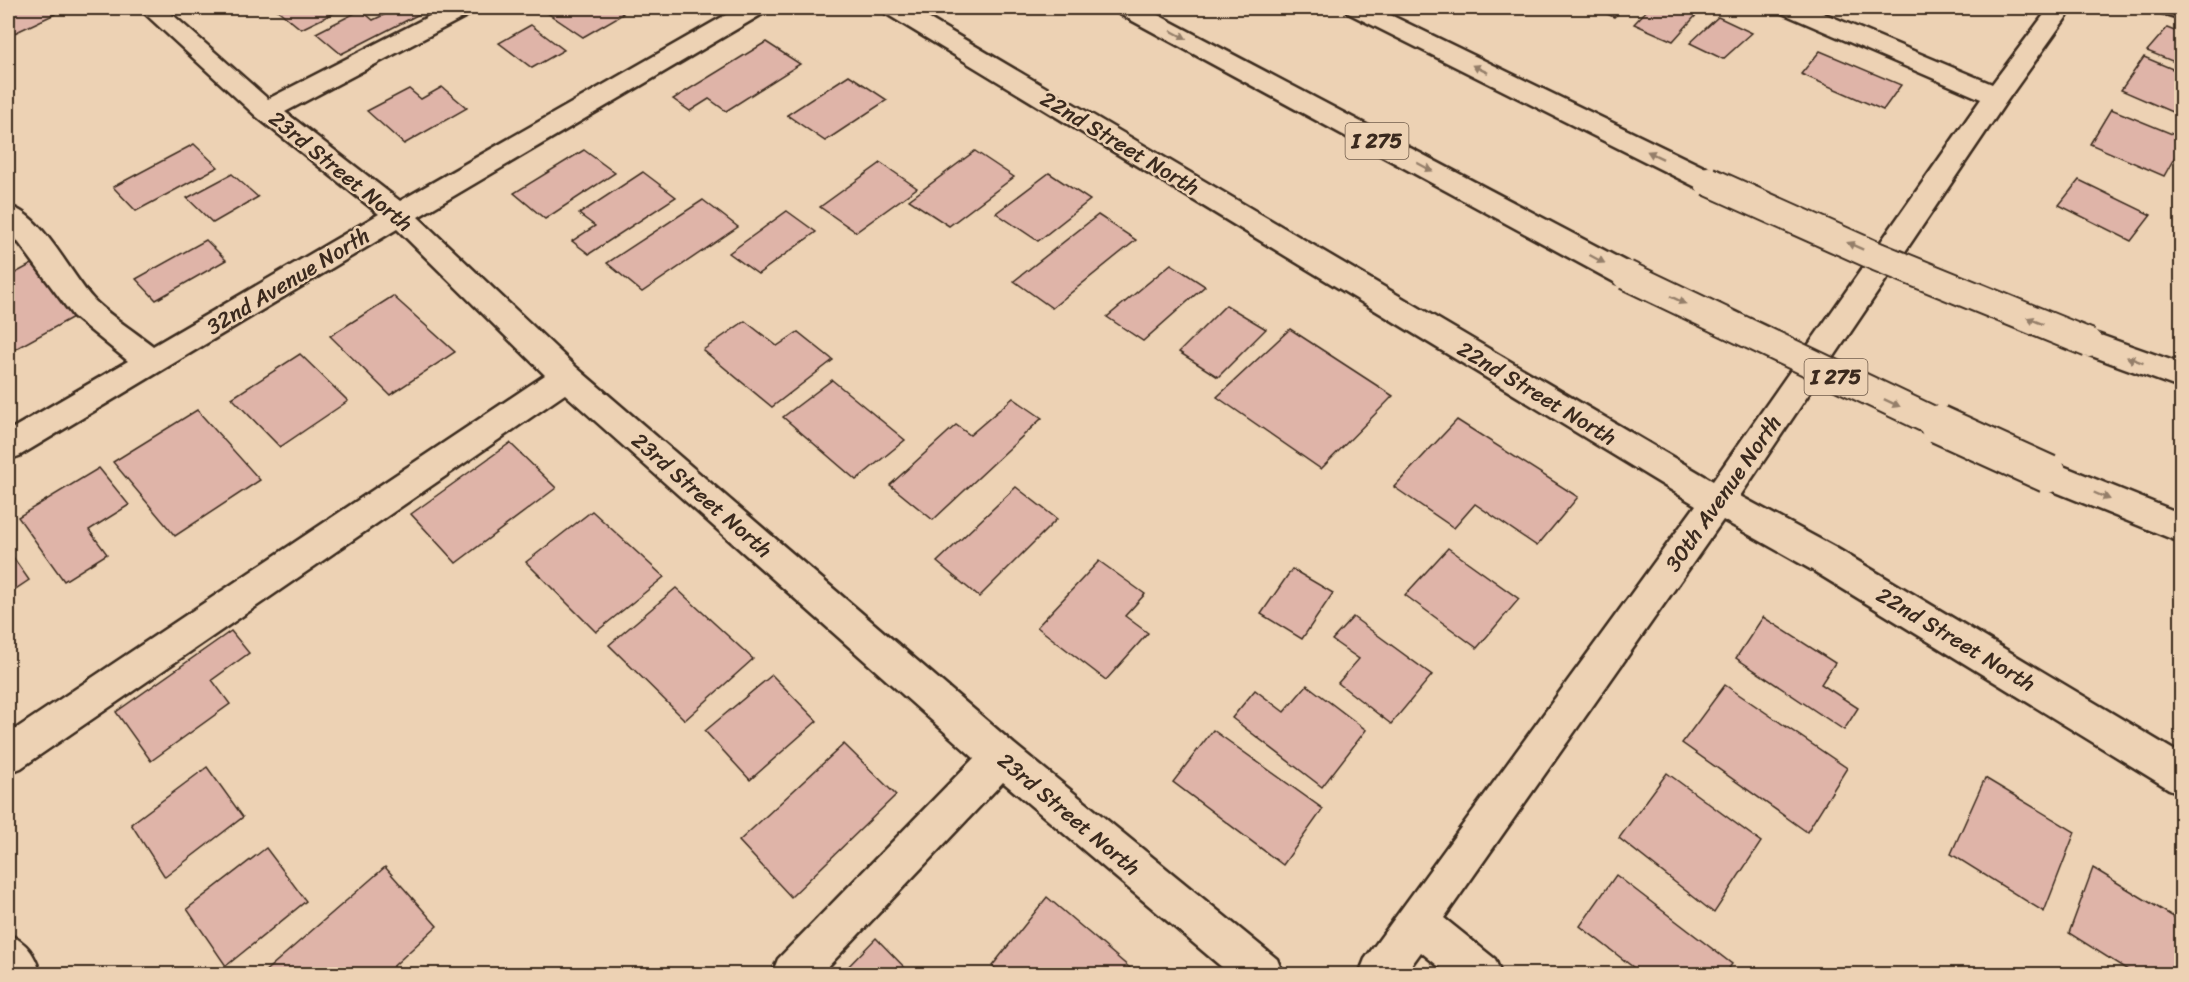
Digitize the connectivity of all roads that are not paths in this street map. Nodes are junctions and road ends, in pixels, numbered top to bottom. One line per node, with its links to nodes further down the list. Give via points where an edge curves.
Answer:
1 (151, 8): 12 (main road, 23rd Street North)
2 (463, 8): 12 (main road)
3 (755, 8): 13 (main road, 32nd Avenue North)
4 (894, 8): 19 (main road, 22nd Street North)
5 (1127, 8): 20 (main road, I 275, one-way to 20, bridge, via 1626,275 1836,377)
6 (1357, 8): 17 (main road, one-way to 6, bridge, via 1878,256 1708,181)
7 (1791, 8): 11 (main road)
8 (2061, 8): 11 (main road, 30th Avenue North)
9 (2171, 8): 10 (main road)
10 (2181, 12)
11 (1997, 96): 19 (main road, 30th Avenue North)
12 (266, 111): 13 (main road, 23rd Street North)
13 (399, 215): 15 (main road, 32nd Avenue North); 16 (main road, 23rd Street North)
14 (8, 216): 15 (main road, via 26,232 84,308)
15 (152, 363): 18 (main road, 32nd Avenue North)
16 (566, 377): 21 (main road); 22 (main road, 23rd Street North)
17 (2181, 377)
18 (8, 447)
19 (1718, 501): 23 (main road, 22nd Street North, via 1824,559); 24 (main road, 30th Avenue North)
20 (2181, 530)
21 (8, 755)
22 (1001, 757): 27 (main road); 28 (main road, 23rd Street North)
23 (2181, 776)
24 (1418, 923): 29 (main road, 30th Avenue North); 30 (main road)
25 (8, 955): 26 (main road)
26 (20, 975)
27 (793, 975)
28 (1262, 975)
29 (1380, 975)
30 (1480, 975)

